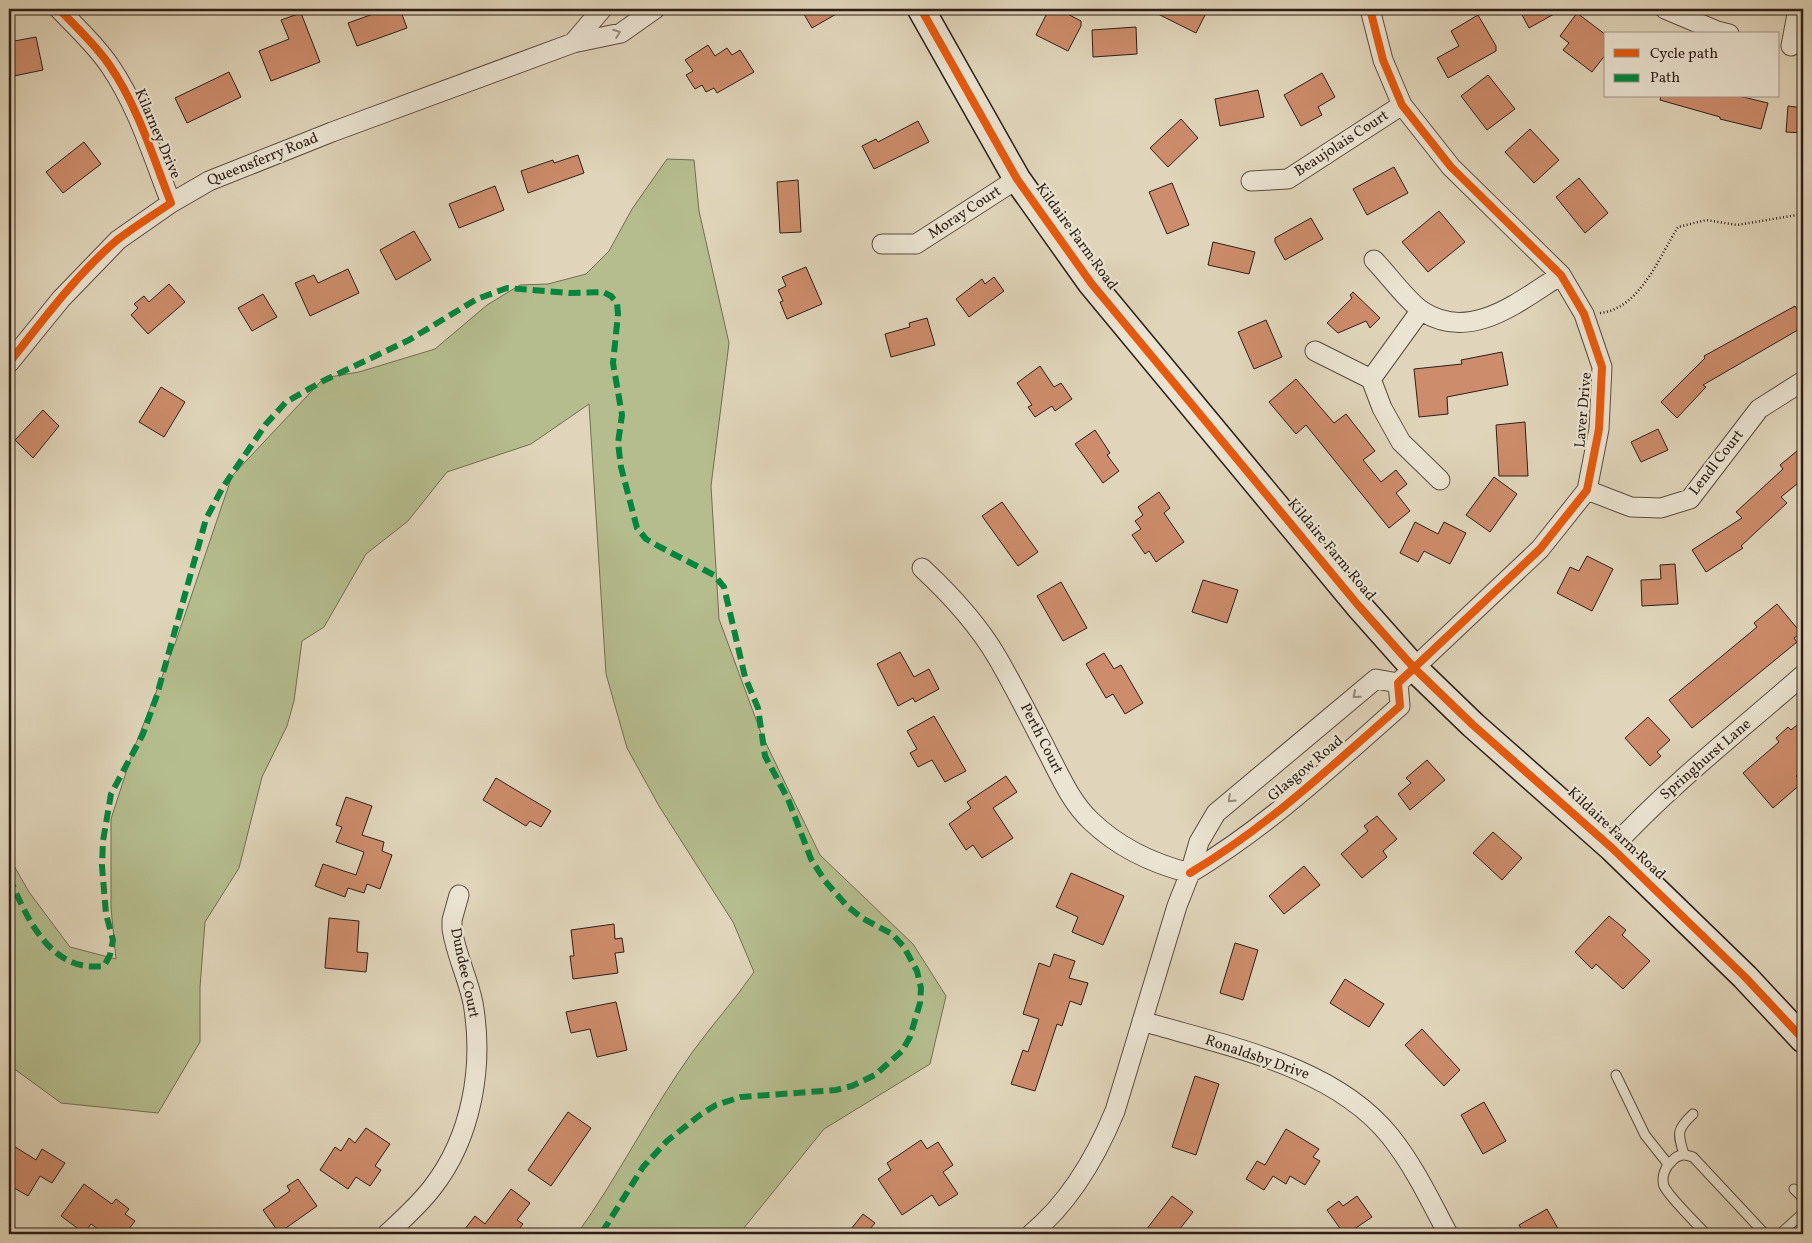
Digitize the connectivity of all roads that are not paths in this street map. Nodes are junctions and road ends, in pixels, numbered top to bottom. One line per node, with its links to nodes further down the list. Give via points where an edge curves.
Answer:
1 (59, 9): 14 (street, Kilarney Drive, via 100,52 122,86 140,122)
2 (602, 9): 9 (street, Queensferry Road)
3 (655, 9): 9 (street, Queensferry Road, one-way to 3, via 621,33)
4 (920, 9): 12 (main road, Kildaire Farm Road)
5 (1370, 9): 11 (street, Laver Drive, via 1383,60)
6 (1666, 9): 8 (street)
7 (1798, 9): 10 (street)
8 (1720, 32)
9 (573, 43): 14 (street, Queensferry Road, via 232,170)
10 (1791, 46)
11 (1402, 105): 13 (street, Beaujolais Court, via 1288,179); 17 (street, Laver Drive, via 1452,167)
12 (1017, 180): 15 (street, Moray Court, via 916,244); 27 (main road, Kildaire Farm Road, via 1091,283 1358,605)
13 (1251, 182)
14 (170, 203): 20 (street, Queensferry Road, via 96,260)
15 (882, 244)
16 (1374, 260): 18 (street)
17 (1561, 275): 18 (street, via 1505,310 1478,322 1445,322); 24 (street, Laver Drive, via 1584,314 1602,367 1599,429)
18 (1421, 310): 21 (street)
19 (1315, 351): 21 (street)
20 (9, 363)
21 (1371, 379): 23 (street, via 1382,408 1401,442)
22 (1803, 381): 24 (street, Lendl Court, via 1759,409 1690,499 1661,508 1631,507)
23 (1440, 480)
24 (1587, 490): 27 (street, Laver Drive, via 1540,549)
25 (922, 568): 29 (street, Perth Court, via 949,592 978,628 997,657 1068,793 1090,820 1127,848)
26 (1803, 675): 28 (street, Springhurst Lane, via 1634,824)
27 (1406, 676): 28 (main road, Kildaire Farm Road, via 1473,725); 29 (street, Glasgow Road, via 1400,706 1223,854); 29 (street, Glasgow Road, one-way to 29, via 1376,679 1216,813 1199,842)
28 (1612, 848): 32 (main road, Kildaire Farm Road, via 1745,977)
29 (1190, 874): 31 (street, Glasgow Road)
30 (459, 895): 40 (street, Dundee Court, via 452,929 474,1009 477,1069 473,1094 452,1156 432,1187)
31 (1142, 1020): 41 (street, Glasgow Road, via 1103,1140 1071,1192); 42 (street, Ronaldsby Drive, via 1282,1064 1307,1073 1337,1090 1372,1117 1398,1147 1416,1173)
32 (1803, 1039)
33 (1616, 1074): 36 (lane, via 1645,1135)
34 (1693, 1114): 35 (lane, via 1680,1129)
35 (1684, 1154): 36 (lane); 44 (lane, via 1693,1157)
36 (1668, 1164): 43 (lane, via 1663,1176 1664,1187)
37 (1794, 1188): 38 (lane)
38 (1803, 1198)
39 (1803, 1213): 45 (lane)
40 (387, 1234)
41 (1030, 1234)
42 (1448, 1234)
43 (1706, 1234)
44 (1765, 1234)
45 (1780, 1234)

